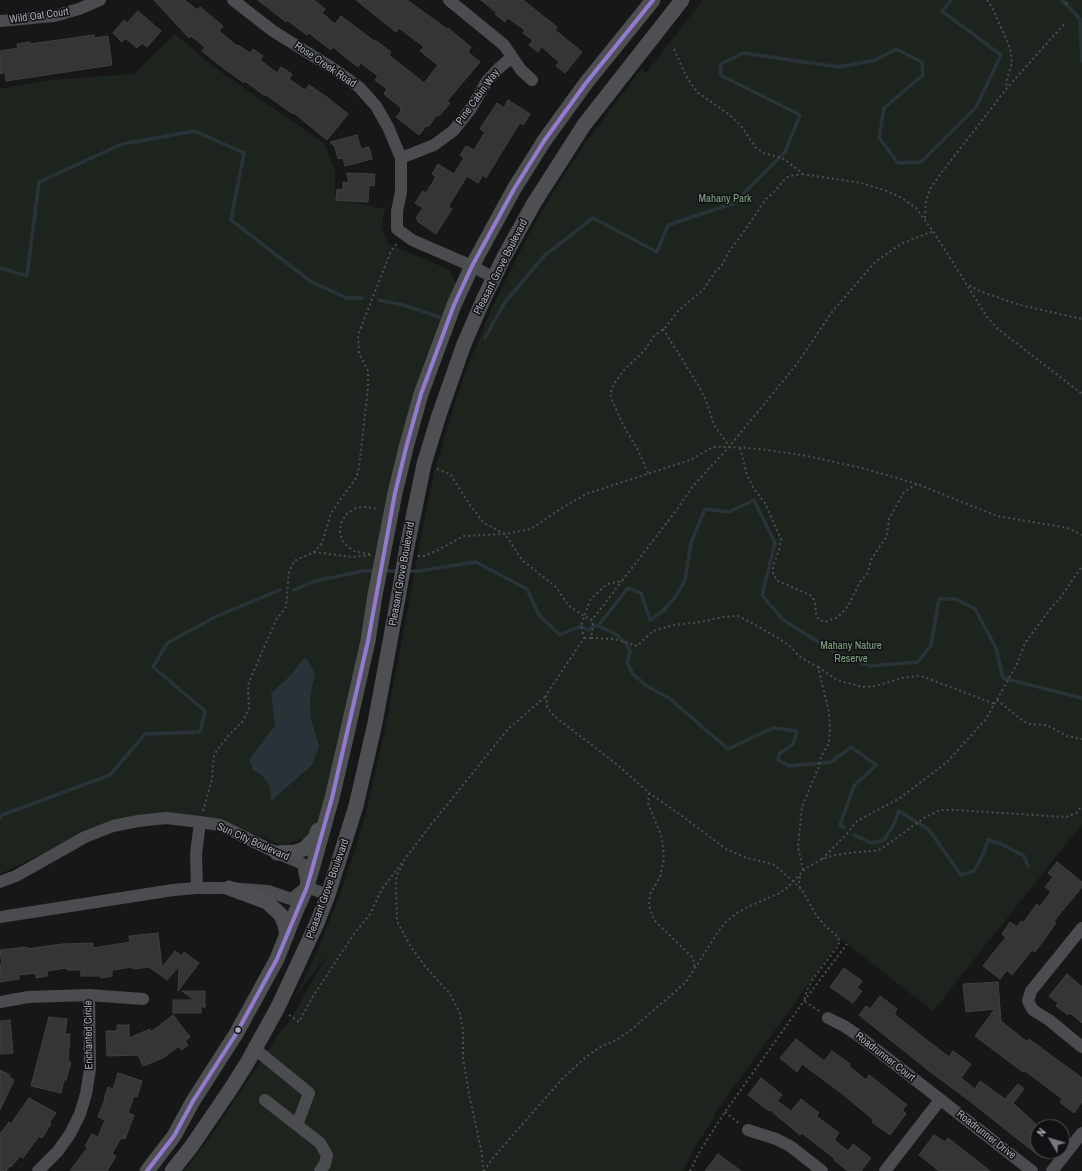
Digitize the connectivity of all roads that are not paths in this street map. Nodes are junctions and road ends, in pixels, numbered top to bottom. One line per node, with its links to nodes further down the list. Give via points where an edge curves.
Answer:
1 (100, 0): 6 (street, Wild Oat Court, via 79,10 54,16)
2 (233, 0): 9 (street, Rose Creek Road, via 273,31 359,87 376,106)
3 (449, 0): 7 (street, via 493,34)
4 (653, 0): 10 (main road, Pleasant Grove Boulevard, via 586,83 544,141 514,189)
5 (682, 0): 11 (main road, Pleasant Grove Boulevard, via 600,104 564,156 534,203)
6 (0, 21)
7 (512, 57): 8 (street); 9 (street, Pine Cabin Way, via 488,81 453,131 434,145)
8 (532, 80)
9 (401, 158): 10 (street, Rose Creek Road, via 397,229 412,240)
10 (472, 266): 11 (street); 12 (main road, Pleasant Grove Boulevard, bridge, via 421,394 407,444 391,512 368,641)
11 (494, 278): 19 (main road, Pleasant Grove Boulevard, bridge, via 452,375 424,464 412,552 398,598 375,723 347,838)
12 (332, 798): 14 (main road, via 315,838 306,847 295,852); 16 (main road, Pleasant Grove Boulevard)
13 (200, 822): 14 (street, Sun City Boulevard, via 220,825); 15 (street, Sun City Boulevard, via 166,818 112,826 84,837 16,876); 17 (street, via 196,854)
14 (277, 853): 16 (street, Sun City Boulevard, via 303,864)
15 (0, 882)
16 (307, 887): 18 (street, via 291,899 268,891); 19 (street); 22 (main road, Pleasant Grove Boulevard)
17 (197, 888): 18 (street); 20 (street)
18 (229, 888): 22 (main road, via 267,902 281,915)
19 (328, 895): 28 (main road, Pleasant Grove Boulevard, via 306,949)
20 (0, 917)
21 (1082, 928): 27 (street, via 1031,991 1028,1001 1033,1010)
22 (287, 935): 35 (main road, Pleasant Grove Boulevard, via 277,959 236,1034 174,1136)
23 (89, 995): 24 (street); 25 (street, Enchanted Circle, via 28,997); 34 (street, Enchanted Circle, via 90,1069 86,1094 70,1134 58,1151)
24 (143, 999)
25 (0, 1002)
26 (828, 1018): 30 (street, Roadrunner Court, via 859,1036)
27 (1082, 1047)
28 (255, 1049): 31 (street, via 309,1093); 36 (main road, Pleasant Grove Boulevard, via 230,1090)
29 (265, 1100): 31 (street)
30 (940, 1100): 39 (street); 40 (street, Roadrunner Drive)
31 (297, 1125): 37 (street, via 320,1143 327,1155)
32 (748, 1130): 38 (street, via 790,1146)
33 (1082, 1133): 41 (street)
34 (38, 1171)
35 (147, 1171)
36 (172, 1171)
37 (320, 1171)
38 (822, 1171)
39 (885, 1171)
40 (1032, 1171)
41 (1052, 1171)

